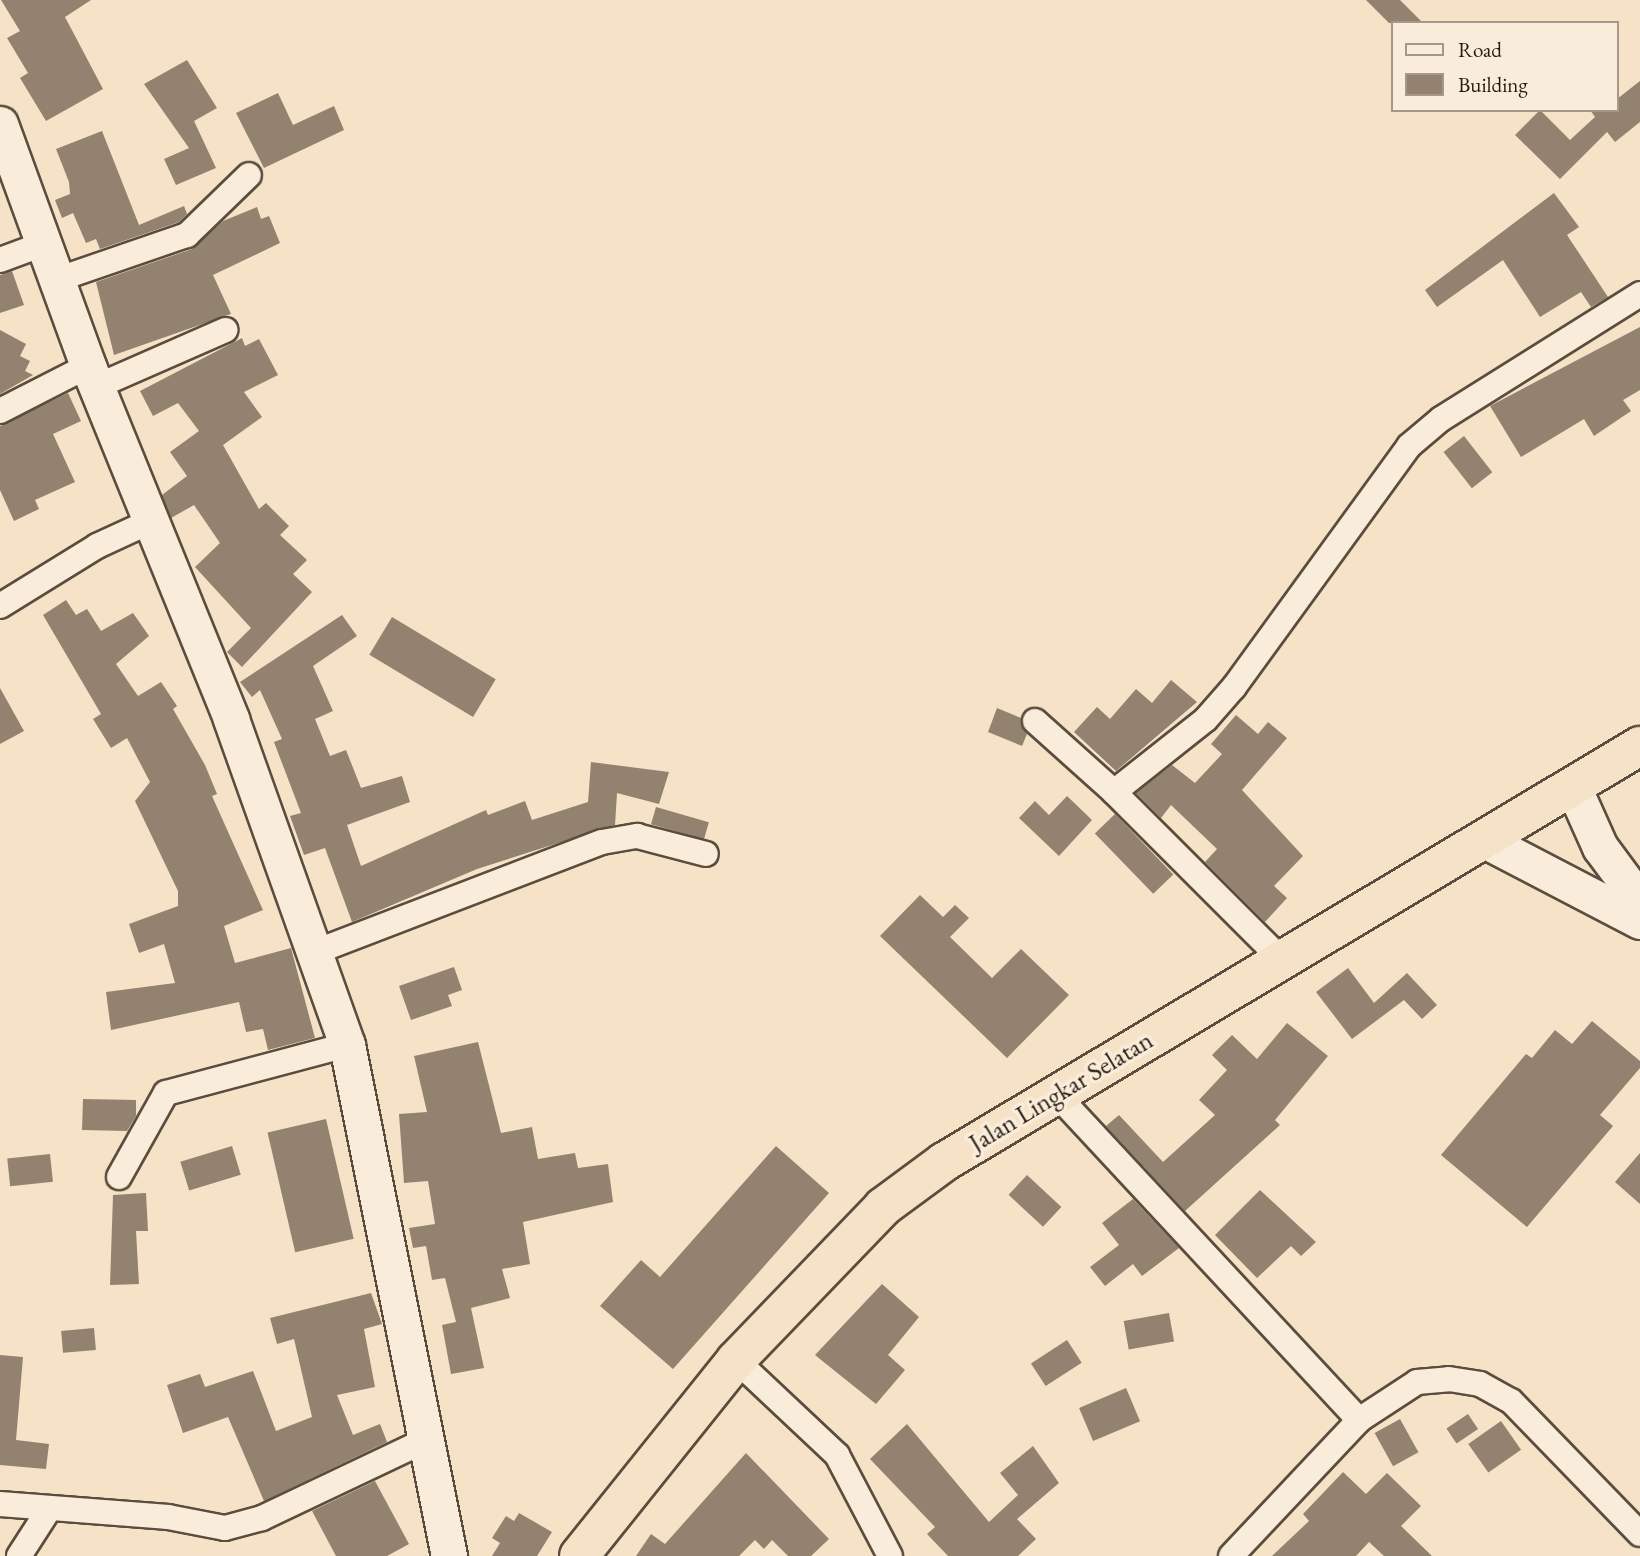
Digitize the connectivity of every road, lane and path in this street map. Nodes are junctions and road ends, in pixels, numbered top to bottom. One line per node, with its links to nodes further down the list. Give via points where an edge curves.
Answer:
1 (0, 124): 3 (street)
2 (249, 175): 5 (street, via 187,235)
3 (43, 244): 4 (street); 5 (street)
4 (0, 260)
5 (56, 280): 8 (street)
6 (1640, 294): 15 (street, via 1409,446 1234,688 1188,735)
7 (225, 330): 8 (street)
8 (94, 375): 9 (street); 10 (street)
9 (0, 411)
10 (151, 522): 11 (street, via 97,545); 20 (street)
11 (0, 606)
12 (1035, 721): 15 (street)
13 (1640, 746): 14 (highway, Jalan Lingkar Selatan)
14 (1574, 789): 16 (highway, Jalan Lingkar Selatan); 18 (street, via 1600,848)
15 (1114, 792): 21 (street)
16 (1488, 842): 19 (street); 21 (highway, Jalan Lingkar Selatan)
17 (706, 854): 20 (street, via 637,836 602,842)
18 (1640, 901)
19 (1640, 920)
20 (315, 952): 22 (street)
21 (1282, 960): 23 (highway, Jalan Lingkar Selatan)
22 (347, 1045): 24 (street, via 166,1093); 27 (street)
23 (1056, 1095): 25 (highway, Jalan Lingkar Selatan, via 944,1162 883,1207); 26 (street)
24 (119, 1177)
25 (736, 1360): 33 (highway, Jalan Lingkar Selatan); 34 (street, via 837,1455)
26 (1359, 1420): 30 (street, via 1417,1382 1480,1384 1511,1401); 35 (street)
27 (422, 1442): 29 (street, via 262,1518 225,1528 169,1517); 32 (street)
28 (0, 1504): 29 (street)
29 (48, 1511): 31 (street)
30 (1640, 1534)
31 (19, 1556)
32 (449, 1556)
33 (579, 1556)
34 (890, 1556)
35 (1231, 1556)

